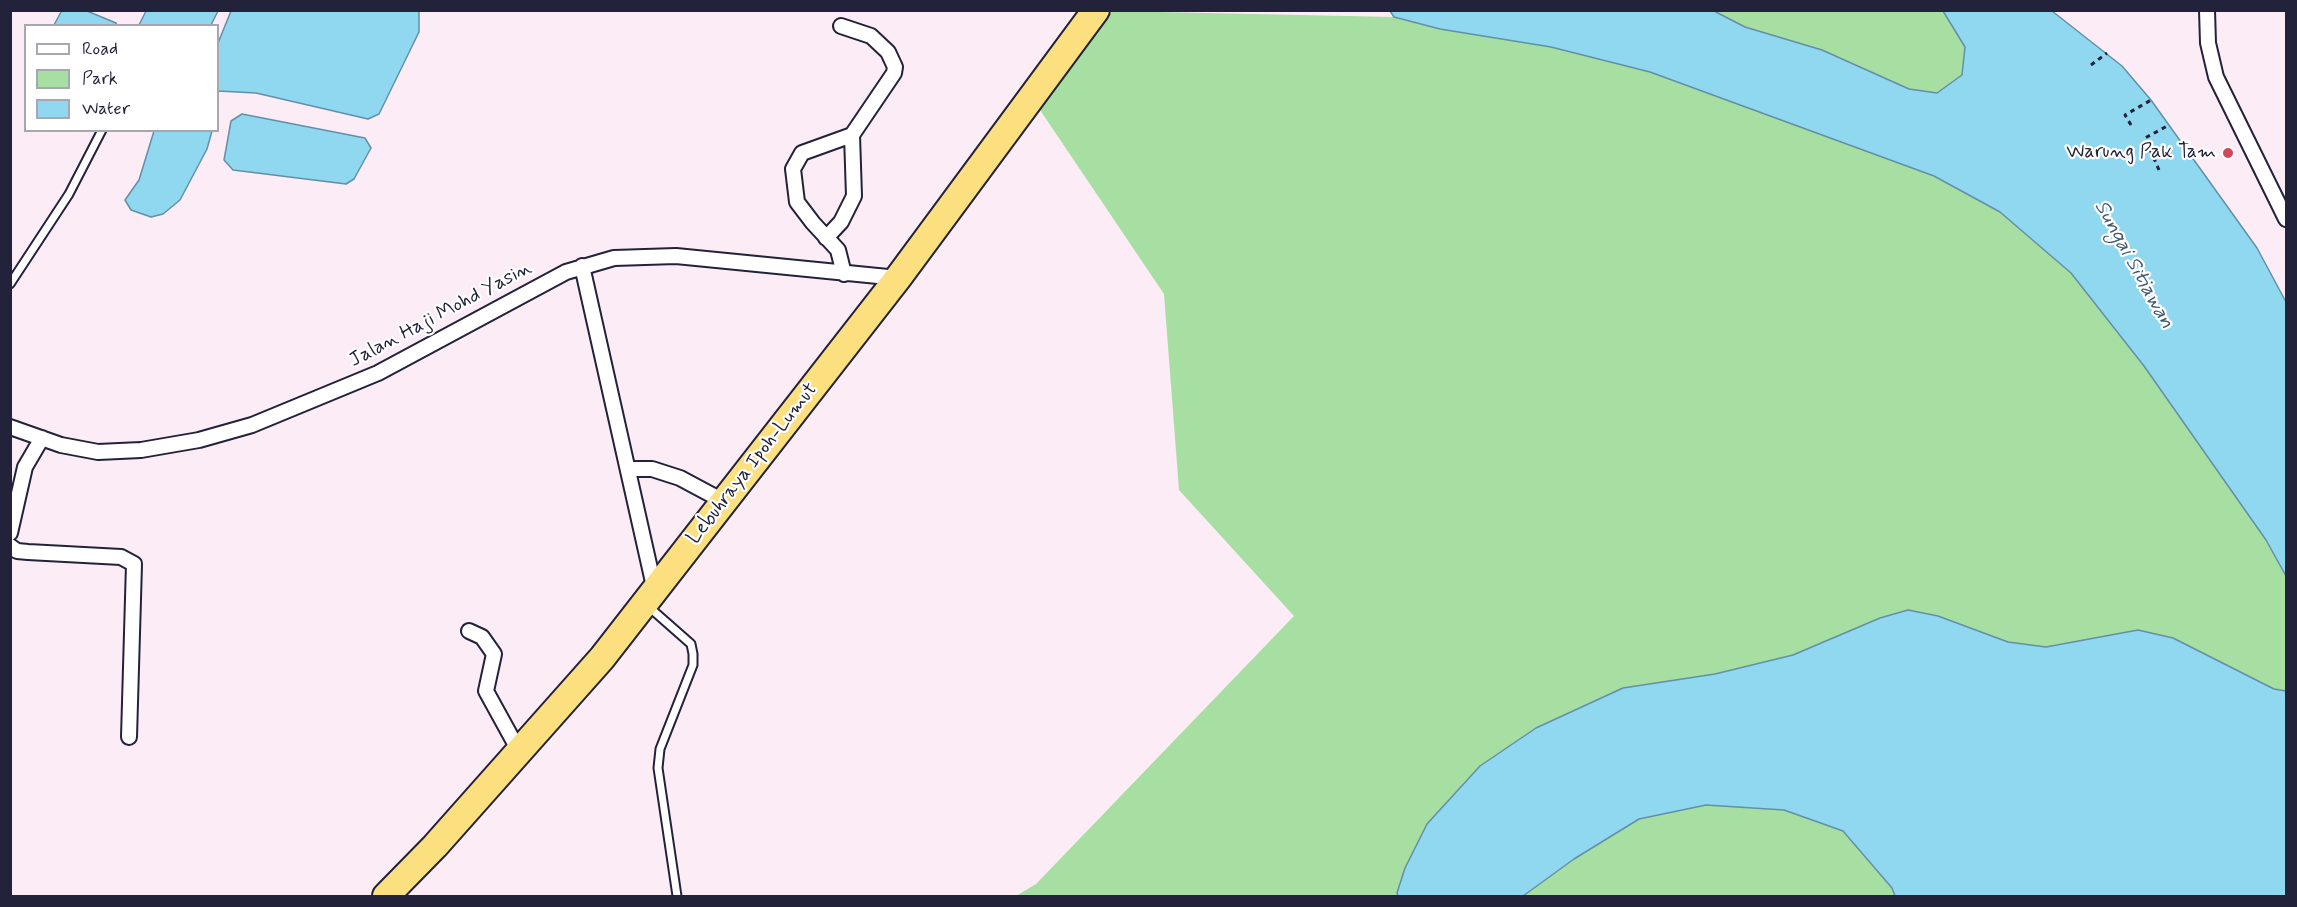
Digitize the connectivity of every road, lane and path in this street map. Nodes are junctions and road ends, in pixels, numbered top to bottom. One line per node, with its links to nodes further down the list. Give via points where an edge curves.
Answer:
1 (1096, 10): 16 (highway, Lebuhraya Ipoh-Lumut)
2 (2207, 10): 12 (street, via 2208,43 2216,77)
3 (841, 26): 10 (street, via 871,36 888,52 894,67 894,73)
4 (2107, 52): 5 (path)
5 (2091, 65)
6 (2151, 100): 7 (path, via 2125,115)
7 (2131, 125)
8 (2169, 125): 11 (path, via 2145,138)
9 (101, 132): 17 (lane, via 69,194)
10 (852, 135): 13 (street, via 854,196 845,216); 13 (street, via 802,153 793,169 797,202)
11 (2159, 170)
12 (2286, 219)
13 (826, 238): 15 (street, via 838,250)
14 (582, 266): 15 (street, Jalan Haji Mohd Yasin, via 614,258 676,256); 19 (street, Jalan Haji Mohd Yasin, via 378,373 252,425 141,450 98,452); 20 (street)
15 (844, 274): 16 (street, Jalan Haji Mohd Yasin)
16 (898, 278): 21 (highway, Lebuhraya Ipoh-Lumut)
17 (10, 284)
18 (10, 427): 19 (street, Jalan Haji Mohd Yasin)
19 (42, 438): 22 (street, via 25,467)
20 (628, 469): 21 (street, via 652,469 680,478); 24 (street)
21 (723, 501): 24 (highway, Lebuhraya Ipoh-Lumut)
22 (10, 533)
23 (10, 546): 26 (street, via 28,552 121,557 134,564)
24 (650, 597): 27 (highway, Lebuhraya Ipoh-Lumut); 29 (lane, via 691,644 693,654 693,665 660,749 658,768)
25 (469, 631): 27 (street, via 482,637 494,654 486,692)
26 (129, 737)
27 (519, 751): 28 (highway, Lebuhraya Ipoh-Lumut)
28 (386, 897)
29 (677, 897)

